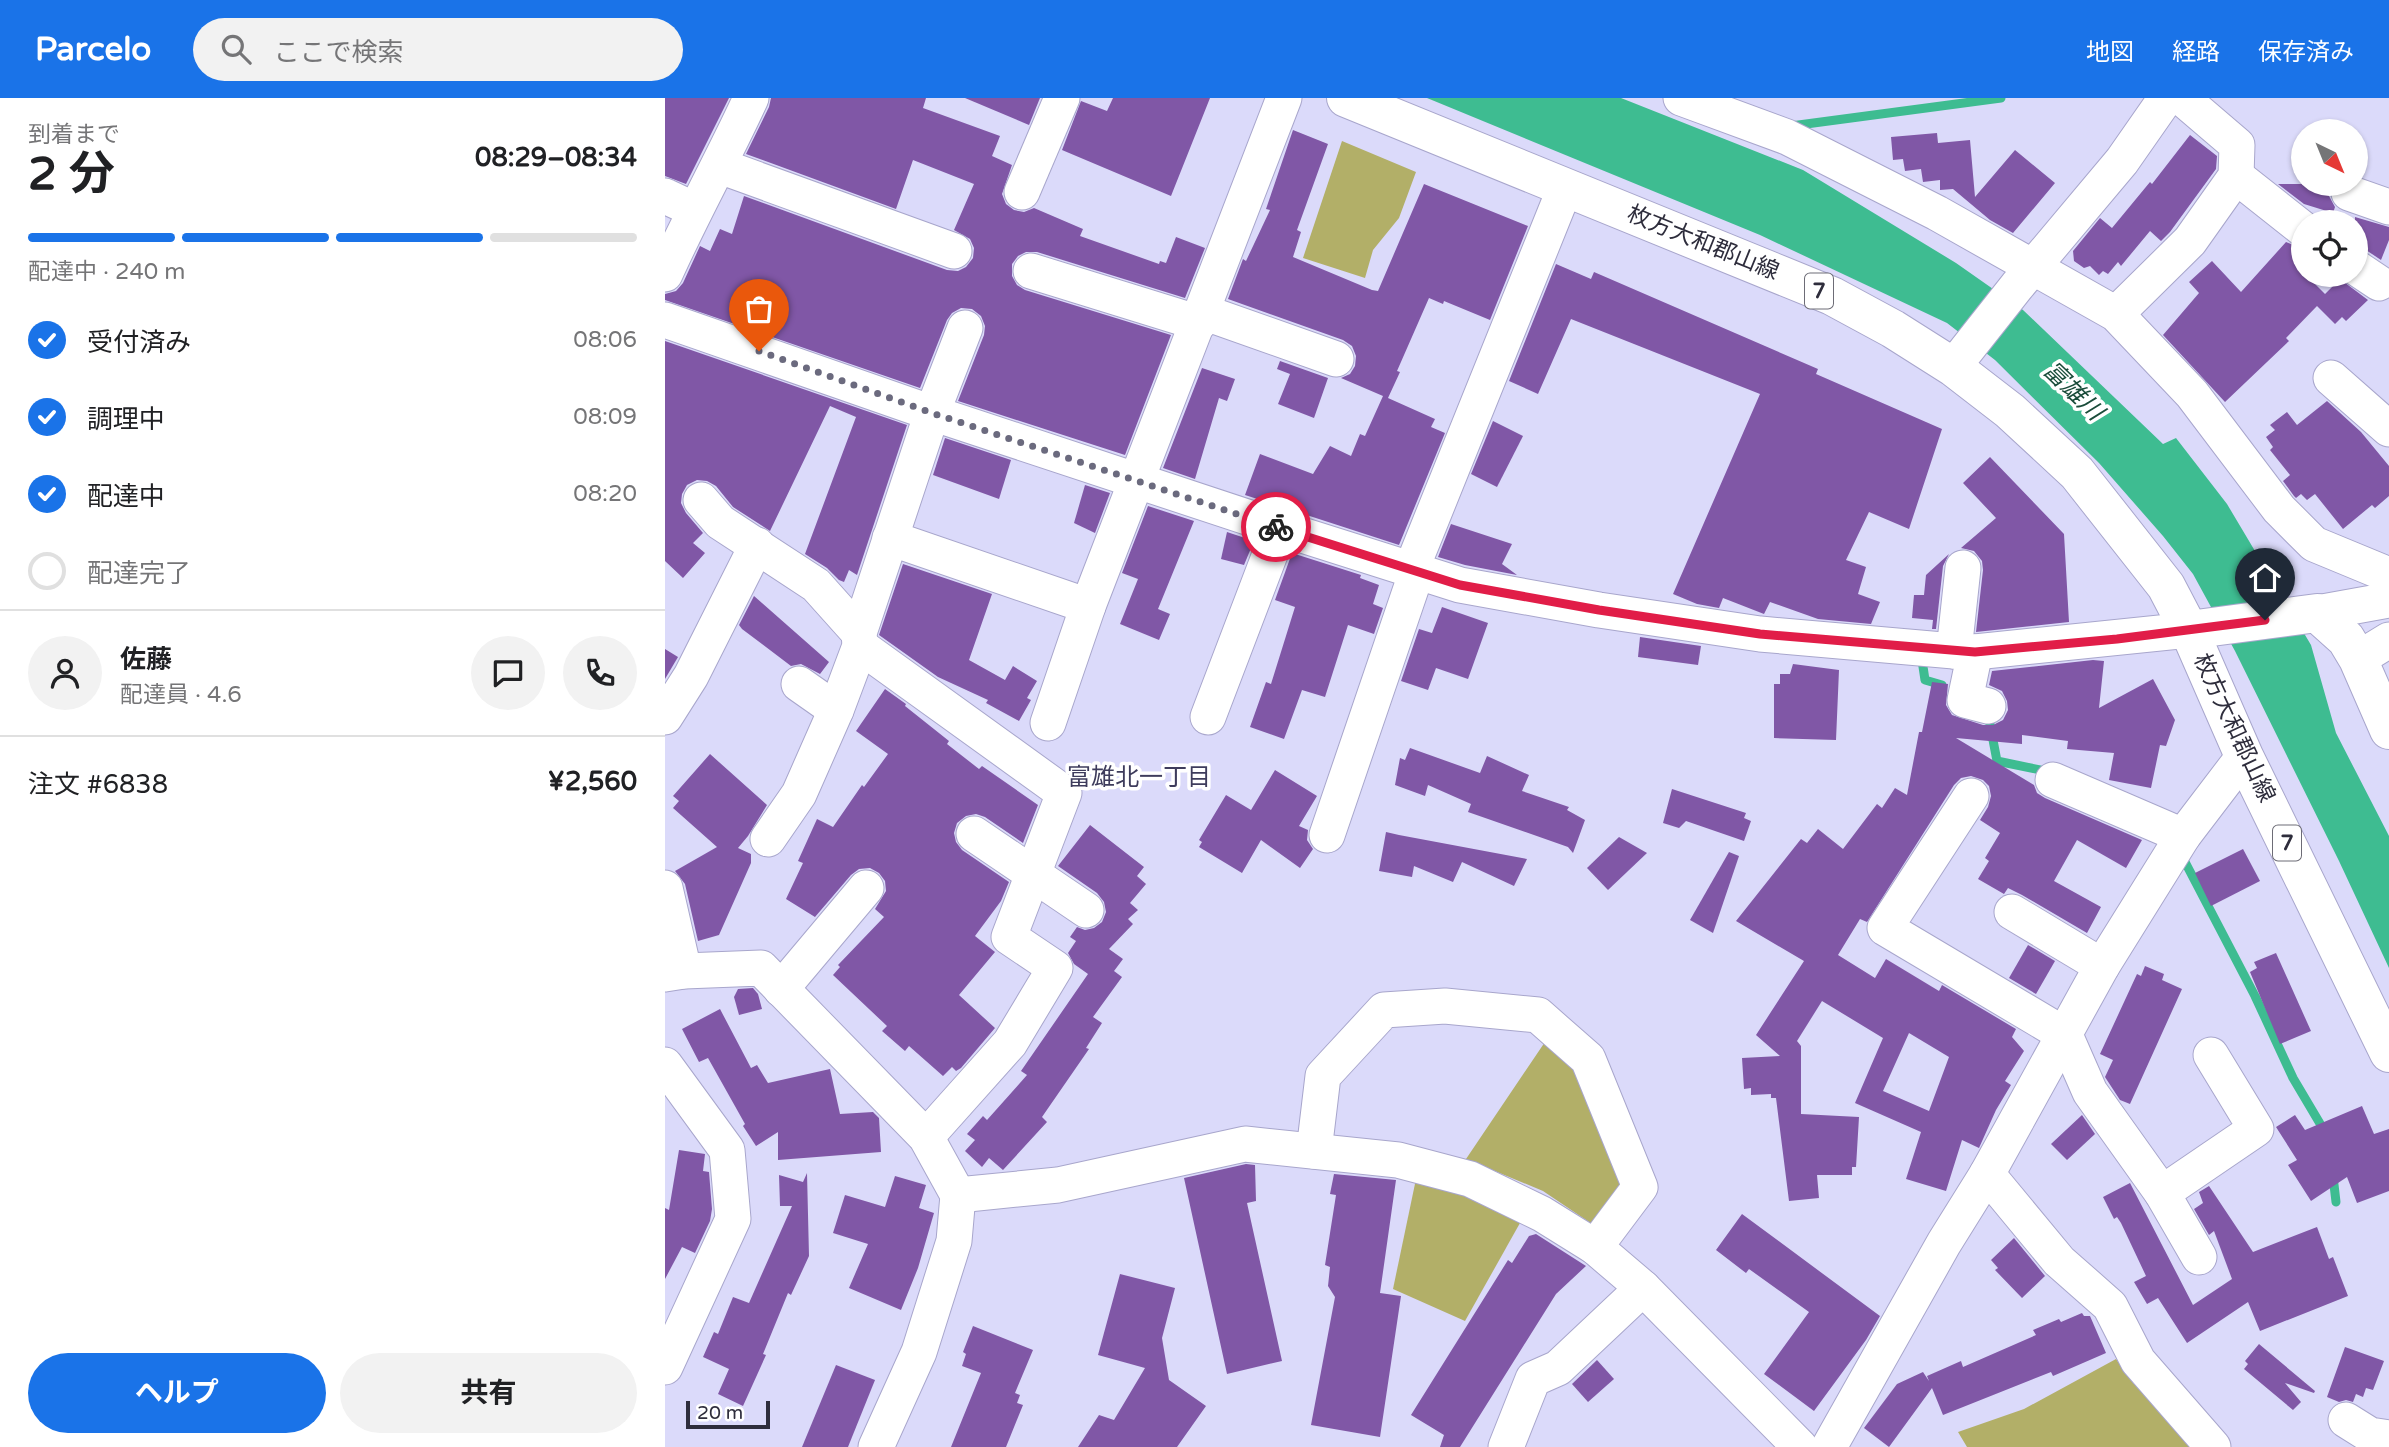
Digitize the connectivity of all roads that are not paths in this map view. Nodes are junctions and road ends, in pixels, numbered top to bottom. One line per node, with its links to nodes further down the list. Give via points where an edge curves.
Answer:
1 (751, 98): 8 (street)
2 (1062, 98): 11 (street)
3 (1284, 98): 21 (street)
4 (1346, 98): 10 (main road, 枚方大和郡山線 / 7)
5 (1681, 98): 19 (street, via 1787,137 1937,213)
6 (2166, 98): 19 (street, via 2122,161)
7 (2182, 98): 9 (street, via 2237,145)
8 (720, 166): 13 (street); 16 (street)
9 (2236, 176): 15 (street); 20 (street, via 2190,241)
10 (1565, 188): 24 (main road, 枚方大和郡山線 / 7, via 1832,296 1893,329); 35 (street)
11 (1022, 191)
12 (2358, 196): 14 (street)
13 (680, 203): 18 (street)
14 (2389, 207)
15 (2291, 220)
16 (954, 251)
17 (1031, 271): 21 (street)
18 (665, 274)
19 (2025, 276): 20 (street); 24 (street)
20 (2116, 314): 36 (street, via 2192,394 2279,509 2314,544)
21 (1201, 317): 25 (street); 29 (street)
22 (665, 320): 27 (street)
23 (965, 328): 27 (street)
24 (1962, 355): 40 (main road, 枚方大和郡山線 / 7, via 2010,411 2077,473)
25 (1336, 359)
26 (2331, 378): 28 (street)
27 (932, 413): 29 (street); 32 (street)
28 (2389, 429)
29 (1137, 480): 31 (street); 38 (street)
30 (701, 500): 33 (street, via 720,522)
31 (1280, 528): 35 (street); 48 (street)
32 (891, 538): 38 (street); 41 (street)
33 (757, 545): 41 (street, via 815,584); 47 (street, via 691,676)
34 (1963, 568): 43 (street)
35 (1414, 570): 43 (street, via 1460,585 1760,634); 55 (street)
36 (2389, 575)
37 (2389, 600): 39 (street)
38 (1088, 606): 49 (street)
39 (2317, 613): 40 (main road, 枚方大和郡山線); 42 (main road, via 2346,639)
40 (2201, 628): 43 (street); 51 (main road, 枚方大和郡山線 / 7)
41 (860, 640): 46 (street); 58 (street, via 1064,793)
42 (2373, 650): 50 (main road)
43 (1965, 651): 45 (street, via 1965,700)
44 (799, 684): 46 (street)
45 (1988, 706)
46 (836, 710): 57 (street, via 799,794)
47 (665, 717)
48 (1208, 717)
49 (1048, 723)
50 (2389, 730)
51 (2244, 755): 56 (street); 67 (main road, 枚方大和郡山線 / 7)
52 (2053, 779): 56 (street)
53 (1971, 796): 66 (street, via 1885,928)
54 (974, 834): 58 (street)
55 (1327, 835)
56 (2183, 836): 63 (street)
57 (768, 839)
58 (1032, 872): 61 (street); 70 (street, via 1009,937 1055,968 1010,1043)
59 (665, 888): 64 (street)
60 (866, 888): 65 (street)
61 (1086, 911)
62 (2012, 912): 63 (street)
63 (2102, 965): 66 (street)
64 (674, 972): 65 (street, via 761,968)
65 (781, 989): 70 (street)
66 (2065, 1035): 72 (street); 73 (street, via 2090,1092)
67 (2389, 1053)
68 (2210, 1055): 73 (street, via 2256,1129)
69 (665, 1065): 78 (street, via 727,1150 733,1219)
70 (926, 1137): 74 (street)
71 (1314, 1151): 74 (street, via 1245,1144 1058,1185); 75 (street, via 1398,1160 1470,1179 1542,1214); 75 (street, via 1323,1076 1384,1010 1445,1006 1538,1015 1588,1059 1640,1187)
72 (1987, 1174): 81 (street, via 2059,1261 2110,1306 2138,1361); 85 (street)
73 (2162, 1193): 76 (street)
74 (958, 1195): 82 (street, via 954,1241 919,1353)
75 (1595, 1247): 77 (street)
76 (2199, 1257)
77 (1643, 1289): 83 (street, via 1558,1368 1533,1379); 84 (street)
78 (665, 1367)
79 (2347, 1420): 80 (street, via 2370,1435)
80 (2389, 1438)
81 (2213, 1446)
82 (876, 1447)
83 (1506, 1447)
84 (1800, 1447)
85 (1829, 1447)

